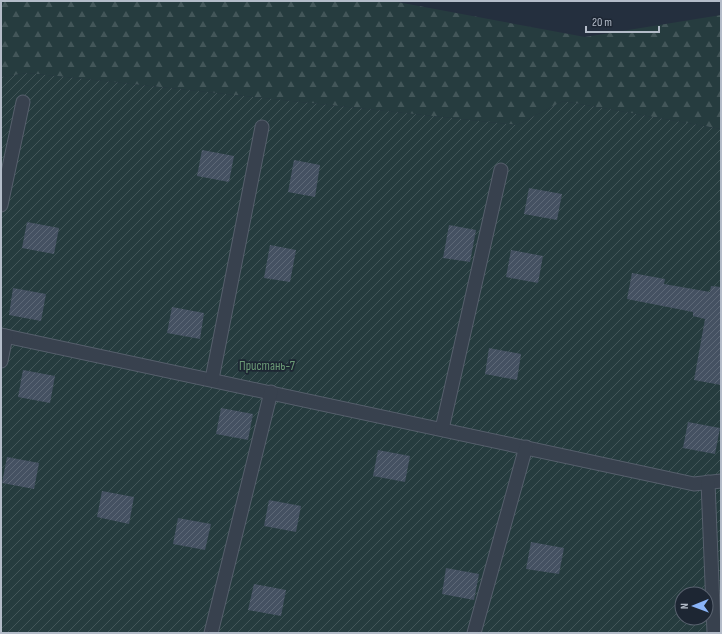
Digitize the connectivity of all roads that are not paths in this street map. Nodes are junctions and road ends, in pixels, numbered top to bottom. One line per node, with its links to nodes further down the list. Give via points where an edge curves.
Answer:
1 (23, 102): 4 (lane)
2 (262, 127): 7 (lane)
3 (501, 170): 9 (lane)
4 (1, 205)
5 (4, 335): 6 (lane); 7 (lane)
6 (1, 361)
7 (212, 379): 8 (lane)
8 (271, 392): 9 (lane); 12 (lane)
9 (442, 429): 10 (lane)
10 (526, 447): 11 (lane, via 694,484); 13 (lane)
11 (715, 482): 14 (lane)
12 (211, 633)
13 (474, 633)
14 (714, 633)

